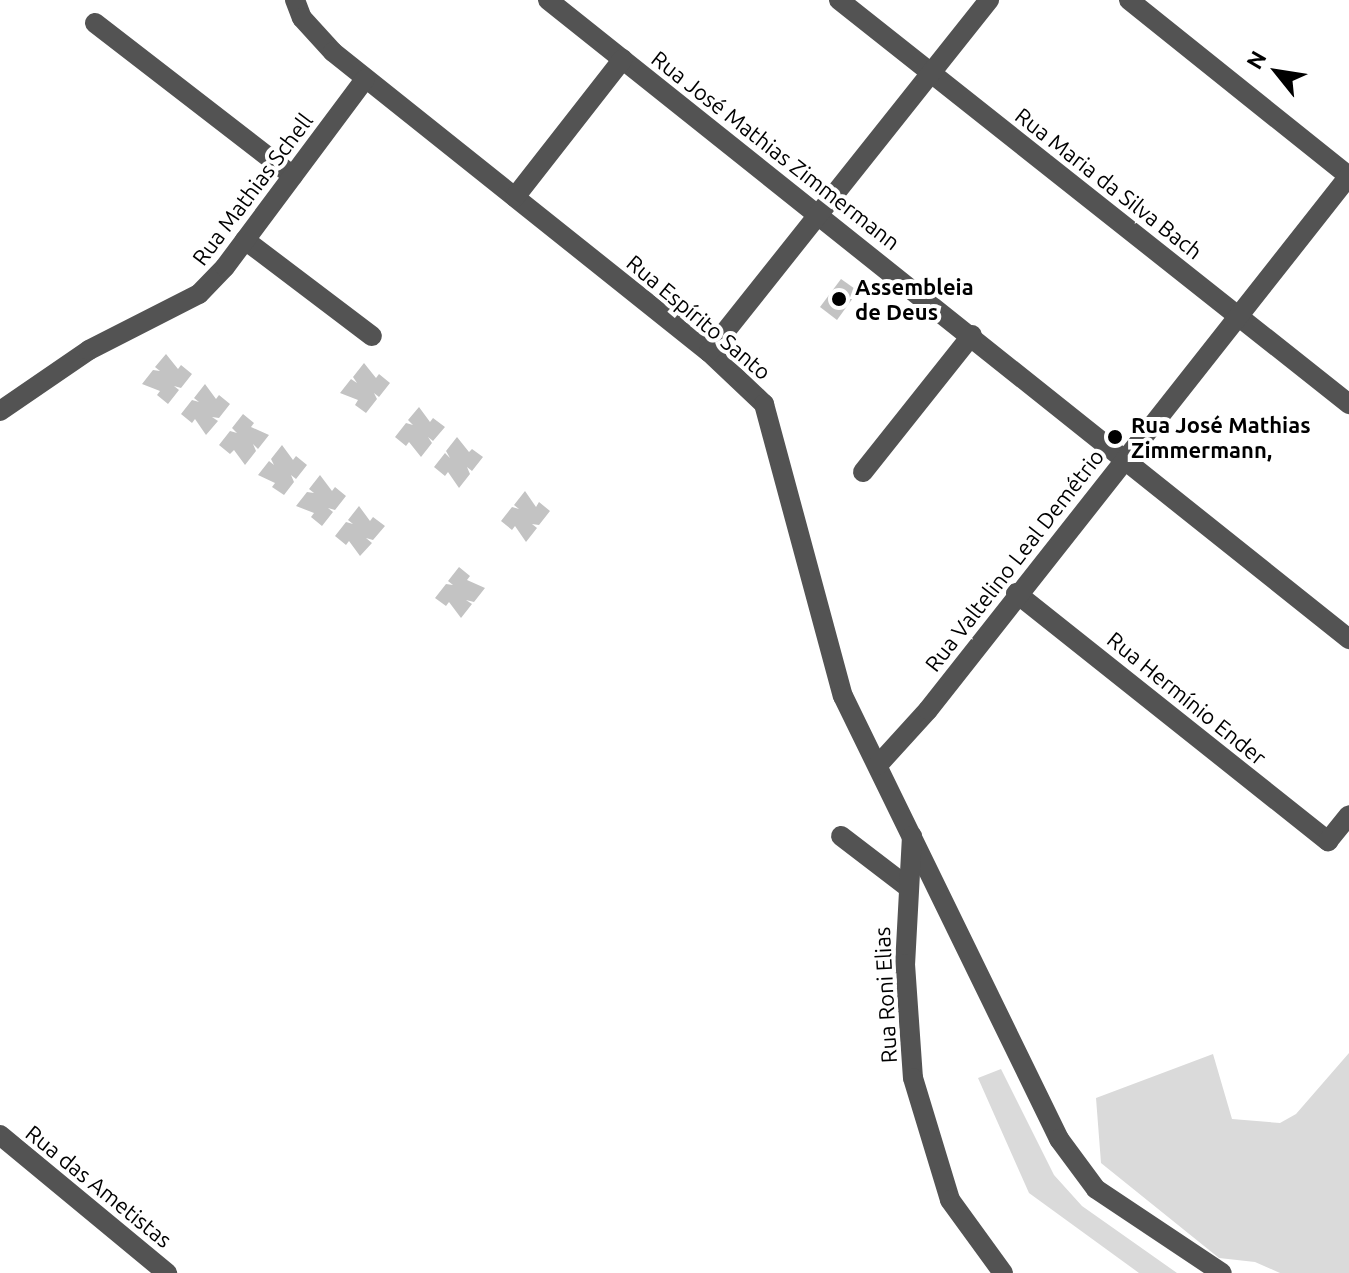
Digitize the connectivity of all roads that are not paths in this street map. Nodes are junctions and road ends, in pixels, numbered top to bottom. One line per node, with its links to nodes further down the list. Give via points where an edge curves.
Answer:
1 (295, 0): 9 (street, Rua Espírito Santo, via 318,38)
2 (548, 0): 7 (street, Rua José Mathias Zimmermann)
3 (839, 0): 8 (street, Rua Maria da Silva Bach)
4 (989, 0): 8 (street)
5 (1129, 0): 11 (street)
6 (95, 23): 10 (street)
7 (623, 59): 12 (street); 13 (street, Rua José Mathias Zimmermann)
8 (930, 74): 13 (street); 15 (street, Rua Maria da Silva Bach)
9 (365, 79): 10 (street, Rua Mathias Schell); 12 (street, Rua Espírito Santo)
10 (293, 176): 14 (street, Rua Mathias Schell)
11 (1349, 176): 15 (street, Rua Valtelino Leal Demétrio)
12 (515, 197): 18 (street, Rua Espírito Santo)
13 (819, 214): 16 (street, Rua José Mathias Zimmermann); 18 (street)
14 (245, 240): 17 (street); 20 (street, Rua Mathias Schell, via 214,280 182,306 89,350)
15 (1239, 314): 19 (street, Rua Maria da Silva Bach); 21 (street, Rua Valtelino Leal Demétrio)
16 (972, 335): 21 (street, Rua José Mathias Zimmermann); 22 (street)
17 (372, 336)
18 (709, 352): 25 (street, Rua Espírito Santo, via 756,393 769,414 838,682)
19 (1349, 404)
20 (0, 411)
21 (1126, 456): 23 (street, Rua Valtelino Leal Demétrio); 24 (street, Rua José Mathias Zimmermann)
22 (863, 472)
23 (1016, 593): 25 (street, Rua Valtelino Leal Demétrio, via 928,710); 26 (street, Rua Hermínio Ender, via 1328,841)
24 (1349, 639)
25 (878, 765): 28 (street, Rua Espírito Santo)
26 (1349, 815)
27 (841, 836): 29 (street)
28 (912, 836): 29 (street, Rua Roni Elias); 33 (street, Rua Espírito Santo, via 1072,1160 1119,1207)
29 (905, 885): 32 (street, Rua Roni Elias, via 907,1045 921,1112 959,1218)
30 (0, 1135): 31 (street, Rua das Ametistas)
31 (167, 1273)
32 (1003, 1273)
33 (1222, 1273)

